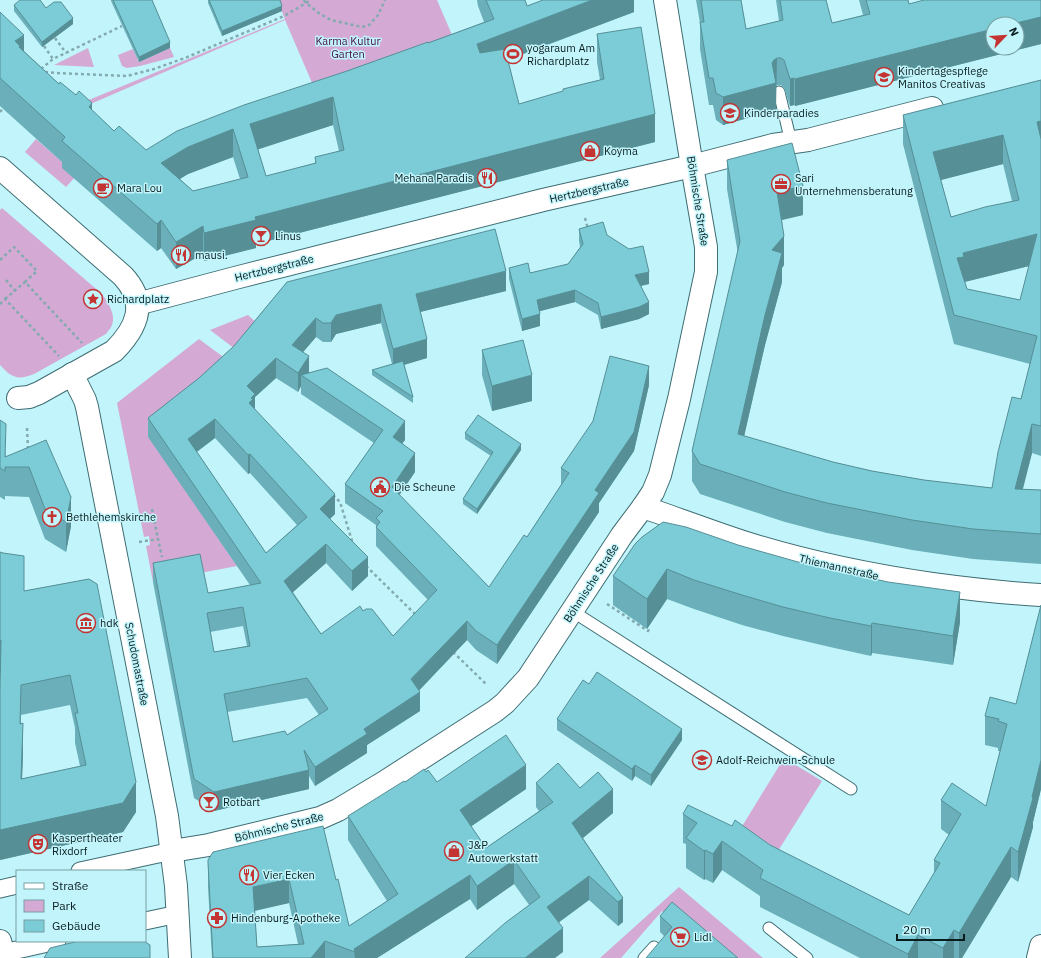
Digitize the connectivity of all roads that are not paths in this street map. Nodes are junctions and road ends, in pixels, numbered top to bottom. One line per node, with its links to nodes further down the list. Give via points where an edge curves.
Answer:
1 (665, 0): 5 (street, Böhmische Straße)
2 (779, 92): 4 (lane)
3 (948, 104): 4 (street, Hertzbergstraße, via 808,140)
4 (791, 142): 5 (street, Hertzbergstraße)
5 (692, 166): 7 (street, Hertzbergstraße, via 458,221); 10 (street, Böhmische Straße, via 706,246 706,272 660,475)
6 (0, 168): 7 (street, via 123,276 133,289)
7 (137, 304): 8 (street, via 137,316 124,341 114,351)
8 (72, 374): 9 (street, via 30,397); 14 (street, Schudomastraße, via 85,400 95,446)
9 (8, 396)
10 (643, 507): 11 (street, Thiemannstraße, via 747,543 818,563 892,579 978,591); 12 (street, Böhmische Straße)
11 (1041, 595)
12 (572, 611): 13 (lane); 14 (street, Böhmische Straße, via 528,678 505,703 383,783 320,818)
13 (851, 789)
14 (172, 851): 15 (street, Böhmische Straße); 18 (street, Schudomastraße)
15 (85, 870)
16 (16, 885): 17 (street)
17 (0, 889)
18 (178, 914): 19 (street); 25 (street, Schudomastraße)
19 (146, 922)
20 (769, 928): 27 (lane)
21 (52, 942): 24 (street)
22 (1041, 946): 28 (street)
23 (654, 947): 26 (lane)
24 (3, 951)
25 (180, 958)
26 (644, 958)
27 (807, 958)
28 (1038, 958)

